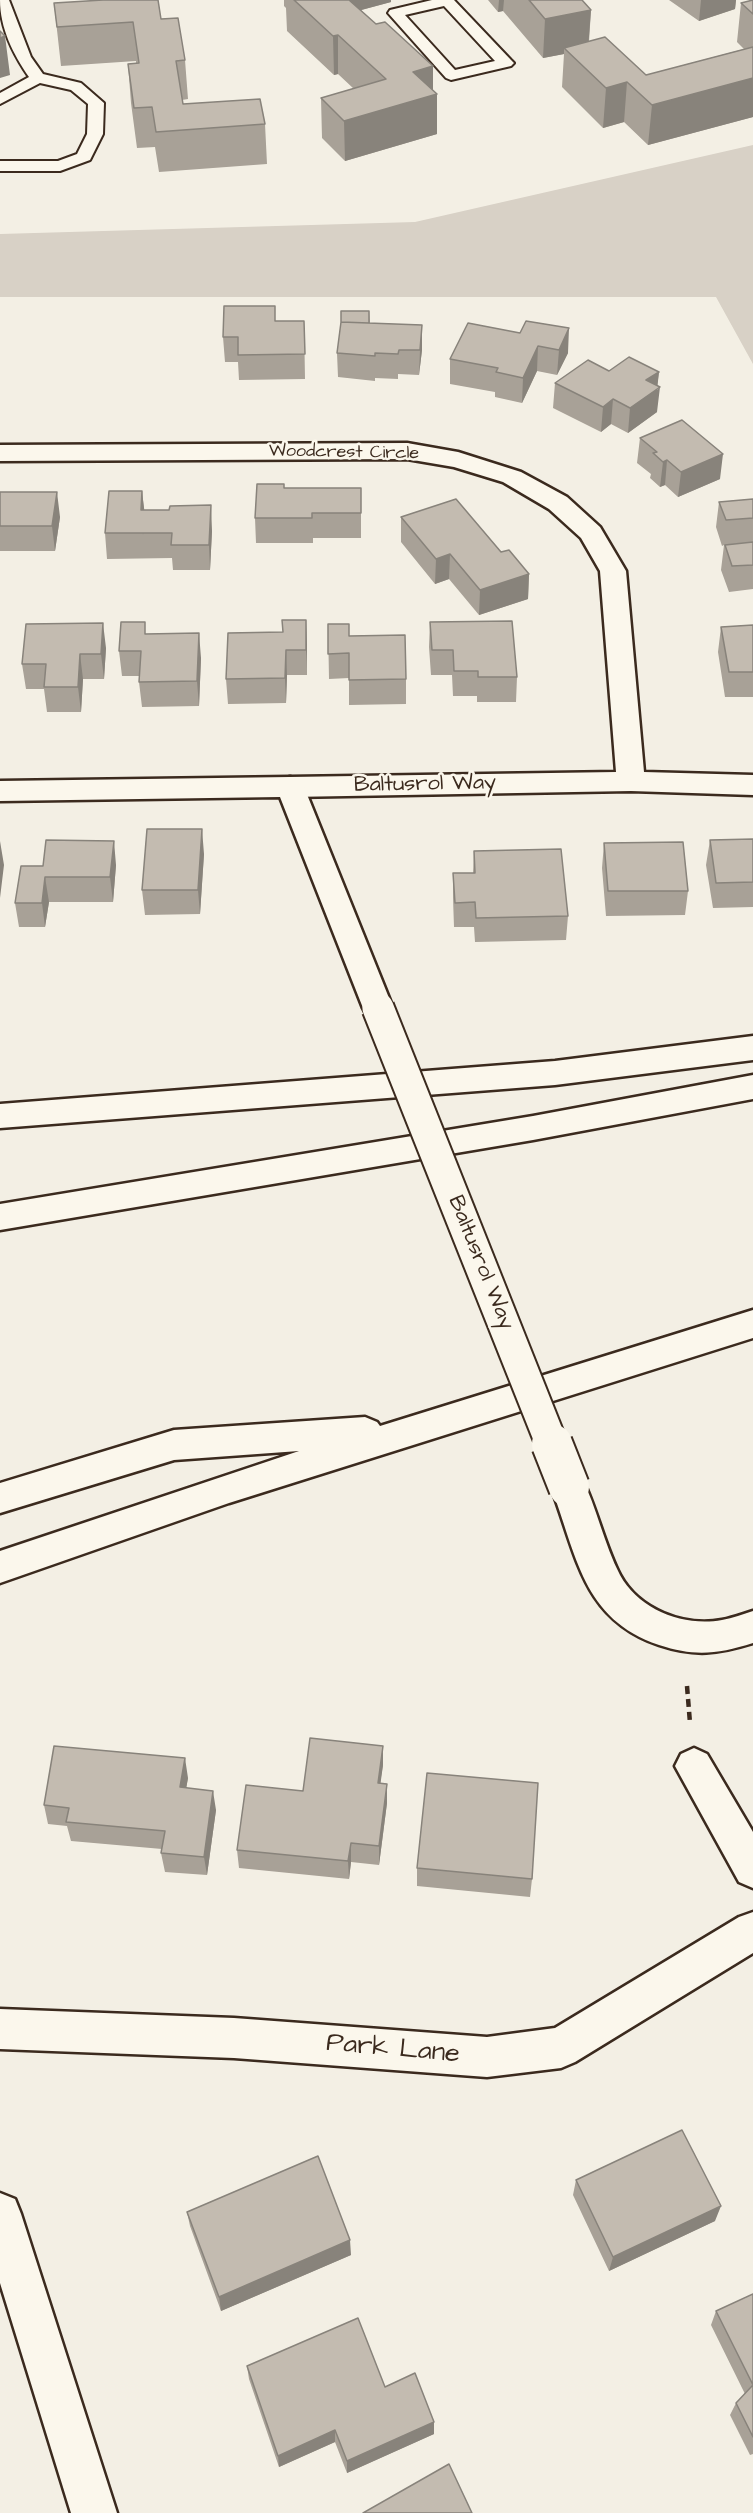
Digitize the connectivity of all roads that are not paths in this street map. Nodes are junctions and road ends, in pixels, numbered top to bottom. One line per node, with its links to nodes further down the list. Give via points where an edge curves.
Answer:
1 (2, 0): 3 (lane, via 23,57)
2 (417, 3): 2 (lane, via 447,1 506,63 451,75 395,13)
3 (38, 78): 4 (lane); 5 (lane, via 76,86 96,103 95,134 84,157 60,166)
4 (0, 99)
5 (0, 166)
6 (0, 453): 7 (main road, Woodcrest Circle, via 407,451 459,460 512,477 558,503 591,533 613,572)
7 (631, 781): 8 (main road, Baltusrol Way); 9 (main road, Baltusrol Way)
8 (753, 785)
9 (290, 787): 10 (main road, Baltusrol Way); 19 (main road, Baltusrol Way, bridge, via 608,1588 632,1614 656,1628 687,1637 720,1637)
10 (0, 791)
11 (753, 1048): 13 (main road, via 555,1073)
12 (753, 1087): 14 (main road)
13 (0, 1116)
14 (0, 1217)
15 (753, 1324): 16 (main road)
16 (416, 1428): 17 (main road, via 174,1445); 18 (main road)
17 (0, 1498)
18 (0, 1566)
19 (753, 1627)
20 (694, 1766): 21 (main road)
21 (753, 1869)
22 (753, 1931): 23 (main road, Park Lane, via 561,2048 488,2057 234,2038)
23 (0, 2029)
24 (0, 2214): 25 (main road)
25 (94, 2513)

